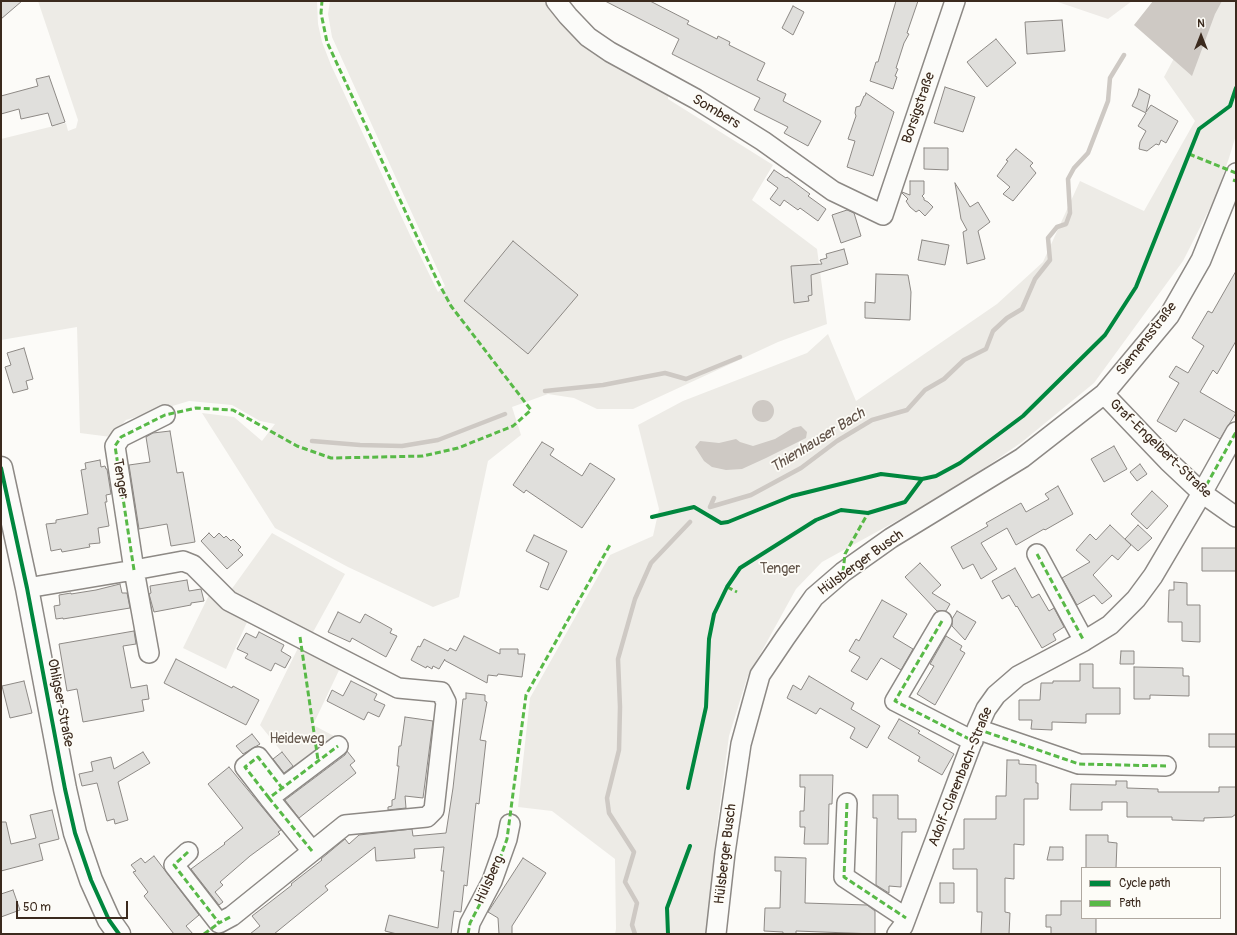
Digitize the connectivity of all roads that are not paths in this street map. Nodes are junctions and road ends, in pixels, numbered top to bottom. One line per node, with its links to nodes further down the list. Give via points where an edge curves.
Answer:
1 (556, 1): 4 (street, Sombers, via 588,36 610,52 750,132 833,191)
2 (955, 1): 4 (street, Borsigstraße)
3 (1236, 173): 5 (street, Siemensstraße, via 1201,260 1168,316)
4 (883, 215)
5 (1104, 394): 9 (street, Graf-Engelbert-Straße); 27 (street, Hülsberger Busch, via 1022,458 891,538 843,572 814,597 793,626 760,675 743,732)
6 (165, 415): 12 (street, Tenger, via 121,436 115,446)
7 (1236, 432): 9 (street, Adolf-Clarenbach-Straße)
8 (1, 468): 13 (main road, Ohligser Straße)
9 (1202, 493): 10 (street, Graf-Engelbert-Straße); 15 (street, Adolf-Clarenbach-Straße, via 1153,576 1136,599 1110,625)
10 (1236, 518)
11 (1037, 554): 15 (street)
12 (134, 570): 13 (street); 16 (street); 22 (street, via 183,561 193,565 229,601 398,688 441,692 446,702 434,810 427,817 345,825)
13 (28, 588): 25 (main road, Ohligser Straße, via 75,833 91,880 109,920)
14 (942, 621): 17 (street, via 895,701)
15 (1084, 641): 17 (street, Adolf-Clarenbach-Straße, via 1018,676 996,695 986,709)
16 (149, 653)
17 (975, 735): 19 (street, via 1079,764); 24 (street, Adolf-Clarenbach-Straße)
18 (338, 746): 22 (street, via 275,793)
19 (1166, 766)
20 (847, 803): 24 (street, via 844,877)
21 (510, 824): 26 (street, Hülsberg, via 492,881 470,923)
22 (312, 851): 23 (street, via 232,916 219,923 174,865)
23 (188, 852)
24 (906, 928)
25 (119, 934)
26 (468, 934)
27 (716, 934)

